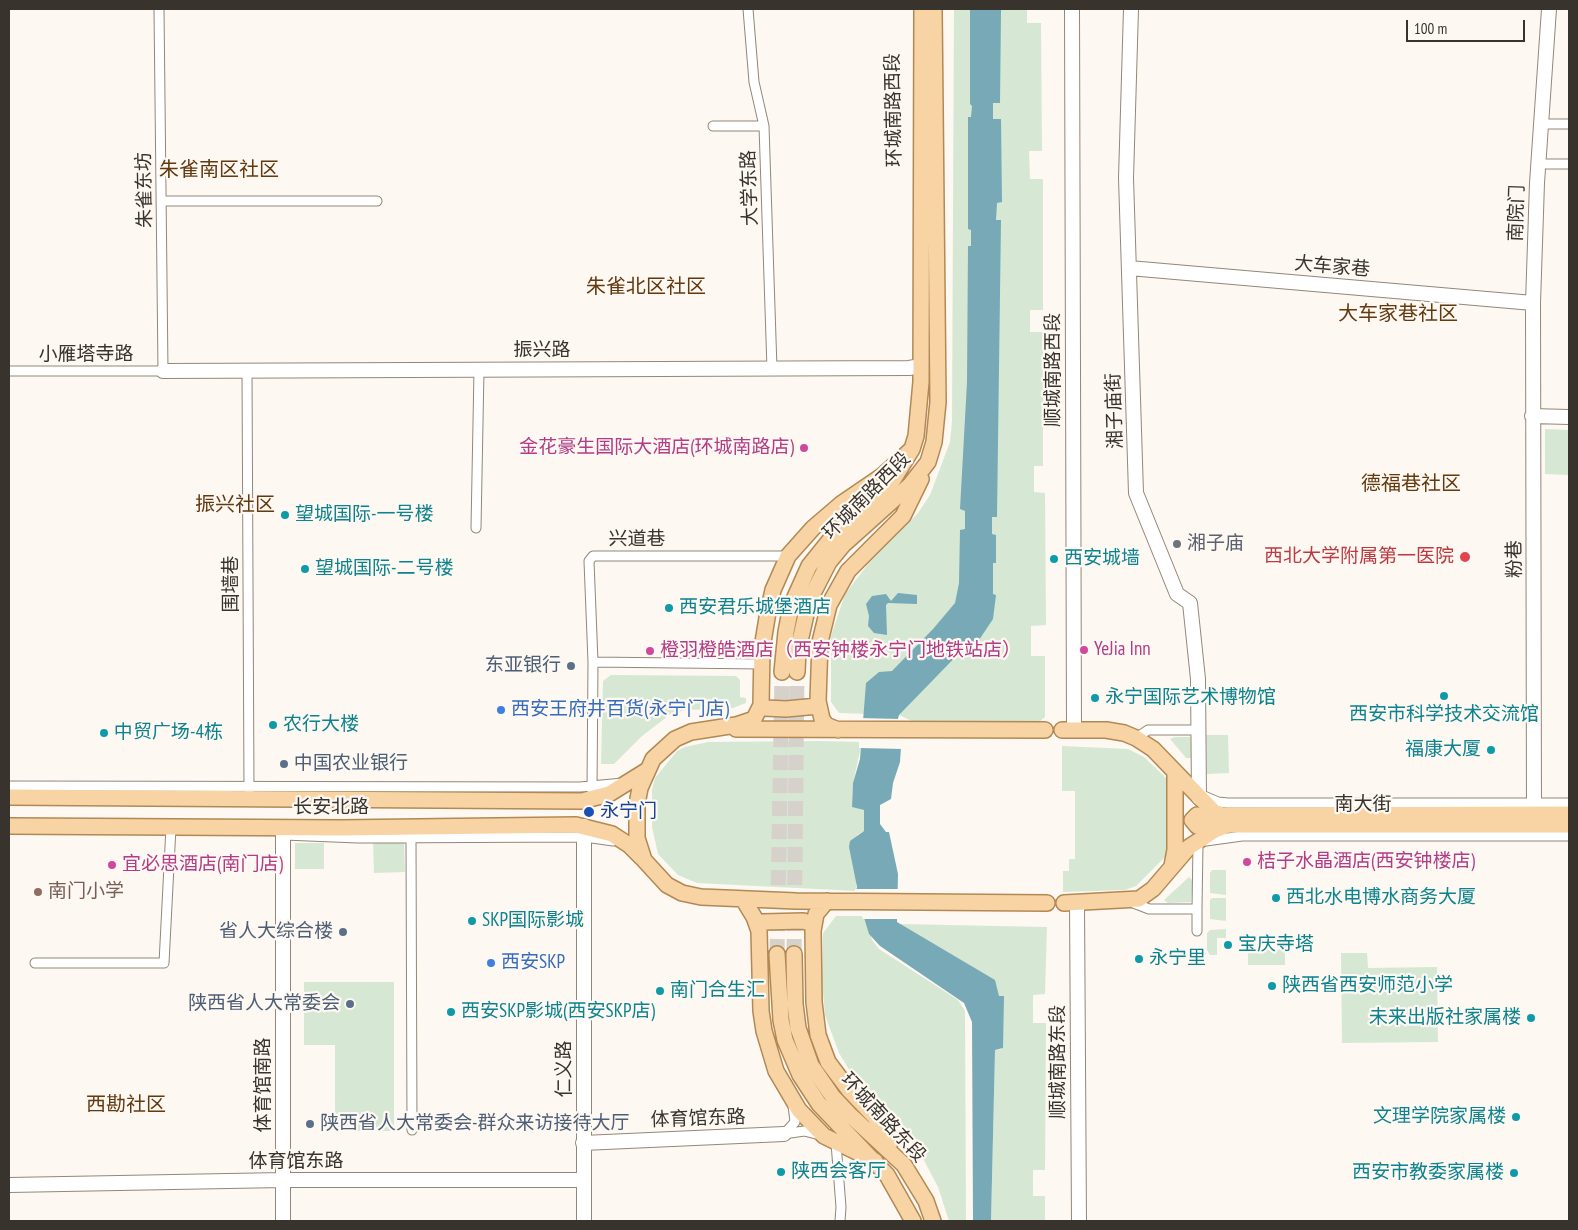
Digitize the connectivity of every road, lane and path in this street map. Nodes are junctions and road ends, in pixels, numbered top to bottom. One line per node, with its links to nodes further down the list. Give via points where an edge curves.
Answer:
1 (159, 9): 16 (street, 朱雀东坊)
2 (748, 9): 13 (street, 大学东路, via 754,82)
3 (913, 9): 20 (main road, 环城南路西段, via 914,160)
4 (922, 9): 20 (main road, 环城南路西段)
5 (934, 9): 18 (main road, 环城南路西段)
6 (943, 9): 18 (main road, 环城南路西段, via 944,200)
7 (1072, 9): 41 (street, 顺城南路西段)
8 (1131, 9): 19 (street, 湘子庙街, via 1126,178)
9 (1549, 9): 10 (street, 南院门)
10 (1541, 124): 11 (street); 14 (street, 南院门)
11 (1569, 124)
12 (713, 126): 13 (street)
13 (764, 126): 23 (street, 大学东路)
14 (1539, 164): 15 (street); 21 (street, 南院门)
15 (1569, 164)
16 (161, 201): 17 (street); 26 (street, 朱雀东坊)
17 (377, 201)
18 (935, 250): 31 (main road, 环城南路西段, via 938,402 936,433)
19 (1128, 268): 21 (street, 大车家巷); 42 (street, 湘子庙街, via 1136,493 1177,594 1190,602 1198,679)
20 (921, 270): 22 (main road, 环城南路西段)
21 (1533, 303): 28 (street, 粉巷)
22 (921, 366): 23 (street, 振兴路); 30 (main road, 环城南路西段, via 919,416)
23 (772, 369): 24 (street, 振兴路)
24 (479, 370): 27 (street, 振兴路); 32 (street)
25 (9, 371): 26 (street, 小雁塔寺路)
26 (163, 371): 27 (street, 振兴路)
27 (247, 371): 47 (street, 围墙巷)
28 (1532, 416): 29 (street); 52 (street, 粉巷)
29 (1569, 417)
30 (912, 449): 31 (main road, 环城南路西段, via 892,480 834,535 809,566 791,606 786,632 790,672 809,601 829,562 843,545 910,485); 33 (main road, via 882,476 812,528)
31 (928, 462): 37 (main road, via 903,516 848,571 829,604 820,649)
32 (476, 528)
33 (788, 556): 34 (street, 兴道巷, via 593,556 589,561); 35 (main road, via 773,590)
34 (593, 662): 35 (street); 48 (street, 兴道巷)
35 (762, 664): 36 (main road)
36 (761, 705): 37 (main road, via 786,709); 38 (main road, via 754,719 748,722)
37 (818, 706): 39 (main road, via 826,725)
38 (712, 729): 39 (main road); 44 (main road, via 691,732 675,739)
39 (838, 730): 40 (main road)
40 (1046, 730)
41 (1068, 730): 43 (main road, 南大街, via 1106,730)
42 (1199, 730): 43 (street, via 1148,730); 49 (street, 湘子庙街)
43 (1136, 738): 45 (main road, 南大街, via 1153,749)
44 (640, 775): 48 (main road, 长安北路, via 616,791); 64 (main road)
45 (1178, 777): 49 (main road, 南大街); 65 (main road)
46 (9, 786): 47 (street)
47 (248, 792): 48 (main road, 长安北路, via 582,802); 50 (main road, 长安北路)
48 (592, 792)
49 (1199, 795): 52 (street, via 1228,803); 54 (main road, 南大街, via 1214,812)
50 (9, 797)
51 (1569, 803): 52 (street)
52 (1534, 808): 53 (main road, 南大街); 54 (main road, 南大街)
53 (1569, 814)
54 (1231, 820): 55 (main road, 南大街); 63 (main road, 南大街)
55 (1569, 825)
56 (9, 826): 57 (main road, 长安北路)
57 (170, 831): 58 (main road, 长安北路); 60 (street); 77 (street, via 164,963)
58 (283, 831): 59 (main road, 长安北路, via 576,825); 62 (street); 85 (street, 体育馆南路)
59 (585, 832): 62 (street); 64 (main road, 长安北路, via 612,834); 82 (street, 仁义路)
60 (9, 833)
61 (1569, 836): 63 (street, via 1242,836)
62 (411, 838): 79 (street)
63 (1196, 843): 65 (main road, 南大街); 71 (street)
64 (639, 855): 66 (main road, 长安北路, via 667,885 682,893)
65 (1172, 867): 68 (main road, 南大街, via 1147,895)
66 (743, 899): 67 (main road, 长安北路); 73 (main road)
67 (826, 901): 69 (main road, 长安北路); 72 (main road, via 816,914)
68 (1130, 901): 70 (main road); 71 (street, via 1149,909)
69 (1047, 903)
70 (1071, 903): 93 (street, 顺城南路东段)
71 (1197, 909): 74 (street)
72 (814, 924): 73 (main road, via 803,921); 83 (main road, via 814,1002 818,1034 828,1062 875,1117)
73 (758, 925): 78 (main road, via 759,988 764,1031 776,1071)
74 (1197, 931)
75 (778, 954): 84 (main road, 环城南路东段, via 781,1020 792,1058 819,1104)
76 (794, 954): 83 (main road, 环城南路东段, via 796,1012 811,1065 839,1103)
77 (35, 963)
78 (791, 1098): 80 (street, via 795,1122); 81 (main road, via 809,1122)
79 (412, 1130)
80 (784, 1134): 81 (street, via 804,1131); 82 (street, 体育馆东路)
81 (830, 1139): 84 (main road); 90 (street, via 841,1207)
82 (583, 1143): 86 (street, 仁义路)
83 (893, 1154): 92 (main road, 环城南路东段, via 917,1184)
84 (874, 1161): 91 (main road, 环城南路东段, via 887,1175)
85 (283, 1180): 86 (street, 体育馆东路); 87 (street, 体育馆东路); 88 (street, 体育馆南路)
86 (584, 1180): 89 (street, 仁义路)
87 (9, 1185)
88 (283, 1221)
89 (584, 1221)
90 (840, 1221)
91 (913, 1221)
92 (933, 1221)
93 (1079, 1221)

